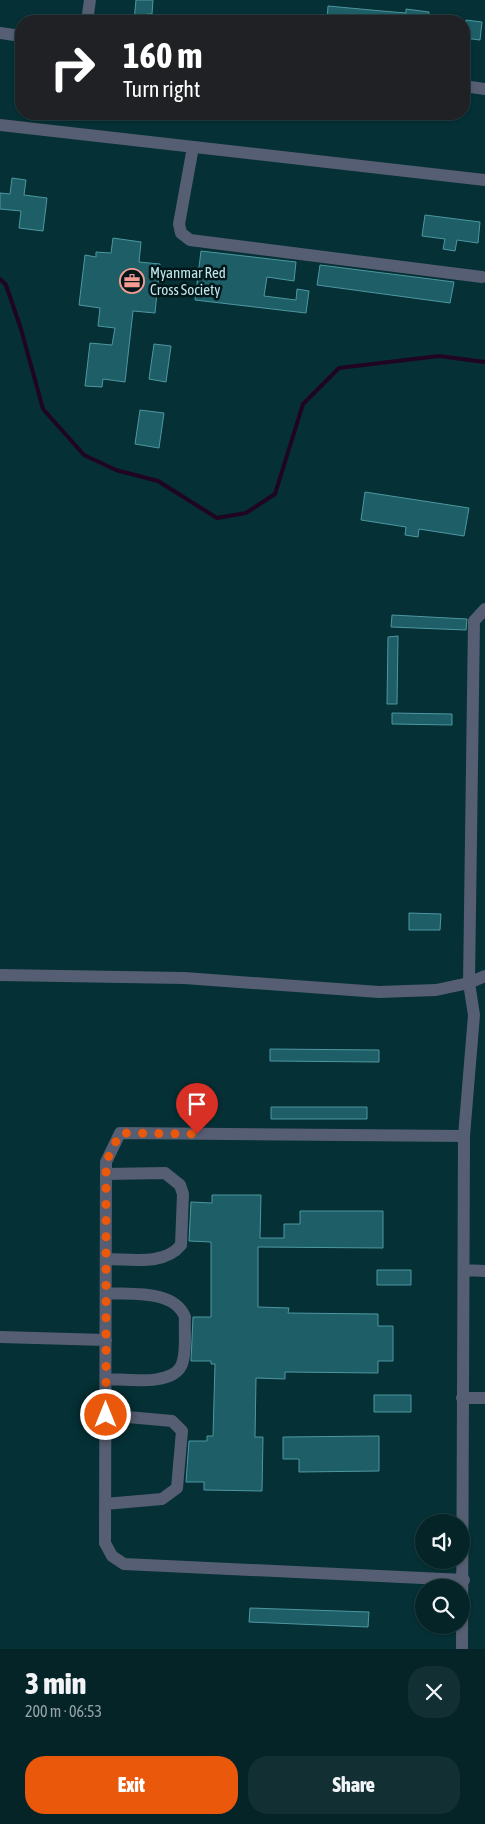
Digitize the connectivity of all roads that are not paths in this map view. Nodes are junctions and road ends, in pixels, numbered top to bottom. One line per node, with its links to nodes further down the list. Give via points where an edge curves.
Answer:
1 (90, 0): 2 (street)
2 (88, 15)
3 (0, 33): 4 (street)
4 (15, 35)
5 (470, 87): 6 (street)
6 (485, 89)
7 (0, 125): 8 (street)
8 (193, 147): 9 (street); 10 (street, via 179,224 181,233 190,240)
9 (485, 180)
10 (482, 277)
11 (485, 609): 14 (street, via 474,621)
12 (0, 974): 14 (street, via 184,978 379,992 436,990)
13 (485, 976): 14 (street)
14 (469, 983): 15 (street, via 474,1015)
15 (464, 1136): 16 (street, via 120,1133 106,1162); 18 (street)
16 (106, 1174): 17 (street); 17 (street, via 165,1174 180,1185 182,1194 181,1245 176,1251 163,1259)
17 (106, 1259): 20 (street)
18 (464, 1270): 19 (street); 24 (street)
19 (485, 1271)
20 (106, 1293): 22 (street); 23 (street, via 165,1297 182,1310 185,1317 182,1363 177,1372 161,1380)
21 (0, 1337): 22 (street)
22 (106, 1340): 23 (street)
23 (106, 1379): 26 (street)
24 (462, 1398): 25 (street); 29 (street)
25 (485, 1398)
26 (106, 1415): 27 (street); 27 (street, via 172,1421 182,1431 177,1488 162,1499)
27 (105, 1504): 28 (street, via 105,1543 112,1556 124,1564)
28 (443, 1579)
29 (464, 1579)
30 (462, 1634): 31 (street)
31 (462, 1649)

